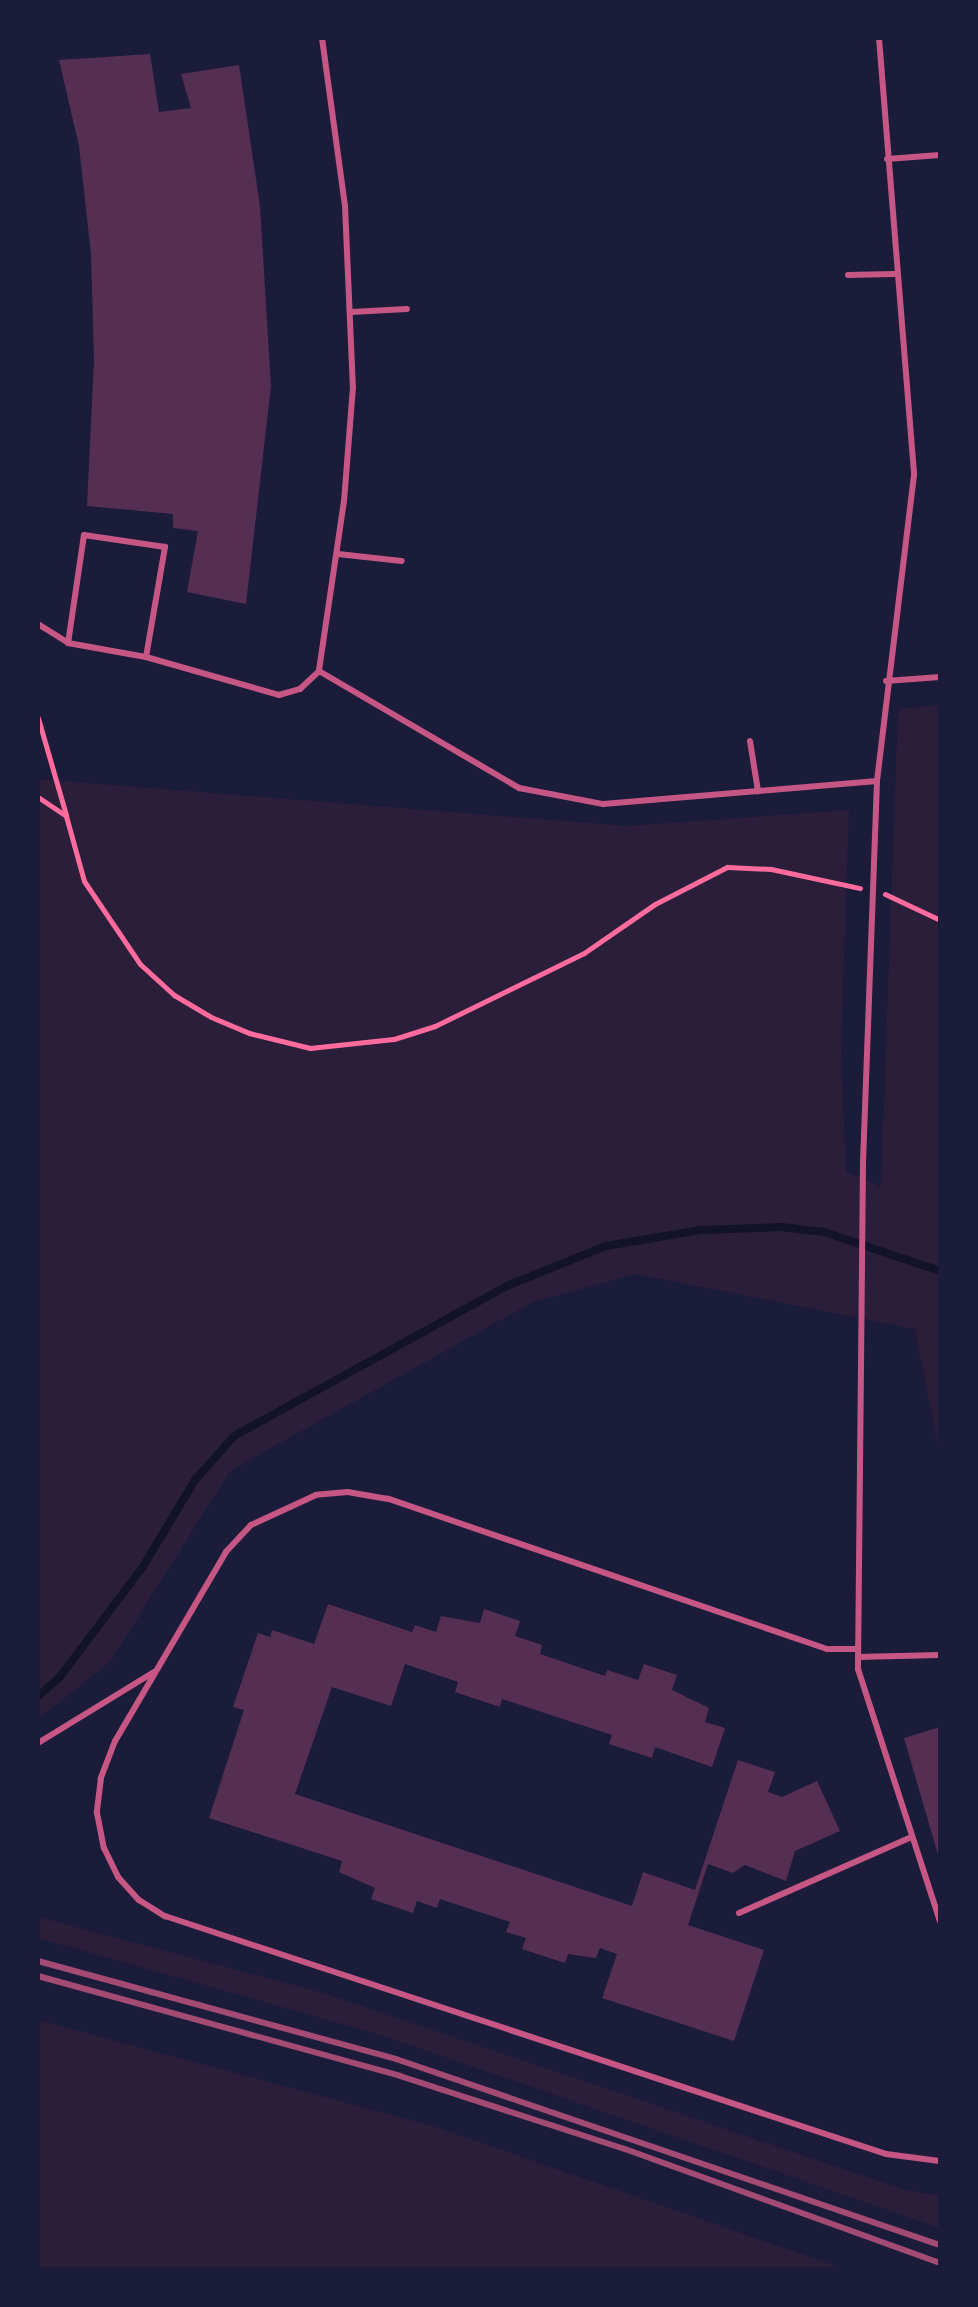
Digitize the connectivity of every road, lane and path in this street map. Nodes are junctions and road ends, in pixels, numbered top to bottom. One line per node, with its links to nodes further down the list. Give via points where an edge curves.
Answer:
1 (322, 38): 8 (lane, via 345,206)
2 (879, 38): 4 (lane)
3 (940, 155): 4 (lane)
4 (887, 159): 5 (lane)
5 (894, 274): 6 (lane); 16 (lane, via 914,475)
6 (848, 275)
7 (407, 309): 8 (lane)
8 (351, 312): 9 (lane, via 353,387)
9 (338, 554): 10 (lane); 14 (lane)
10 (402, 561)
11 (38, 624): 12 (lane)
12 (68, 643): 13 (lane); 13 (lane, via 84,535 165,547)
13 (146, 657): 14 (lane, via 279,695 300,689)
14 (319, 671): 20 (lane, via 519,788 603,804)
15 (940, 677): 16 (lane)
16 (886, 681): 19 (lane)
17 (38, 718): 22 (path)
18 (750, 741): 20 (lane)
19 (877, 781): 20 (lane); 23 (lane)
20 (758, 791)
21 (38, 797): 22 (path)
22 (66, 816): 23 (path, via 84,881 140,964 174,995 211,1017 310,1048 394,1039 435,1026 571,960 655,904 727,867 771,869)
23 (874, 891): 24 (path); 25 (lane, via 863,1164)
24 (940, 920)
25 (858, 1653): 26 (lane); 27 (lane, via 827,1649 388,1499 348,1492 293,1503 251,1525 226,1552); 29 (lane, via 858,1669)
26 (940, 1655)
27 (157, 1670): 28 (lane); 32 (lane, via 115,1741 101,1778 97,1813 104,1848 118,1877 139,1900 165,1916 886,2154)
28 (38, 1743)
29 (911, 1837): 30 (lane); 31 (lane)
30 (739, 1913)
31 (940, 1921)
32 (940, 2161)

